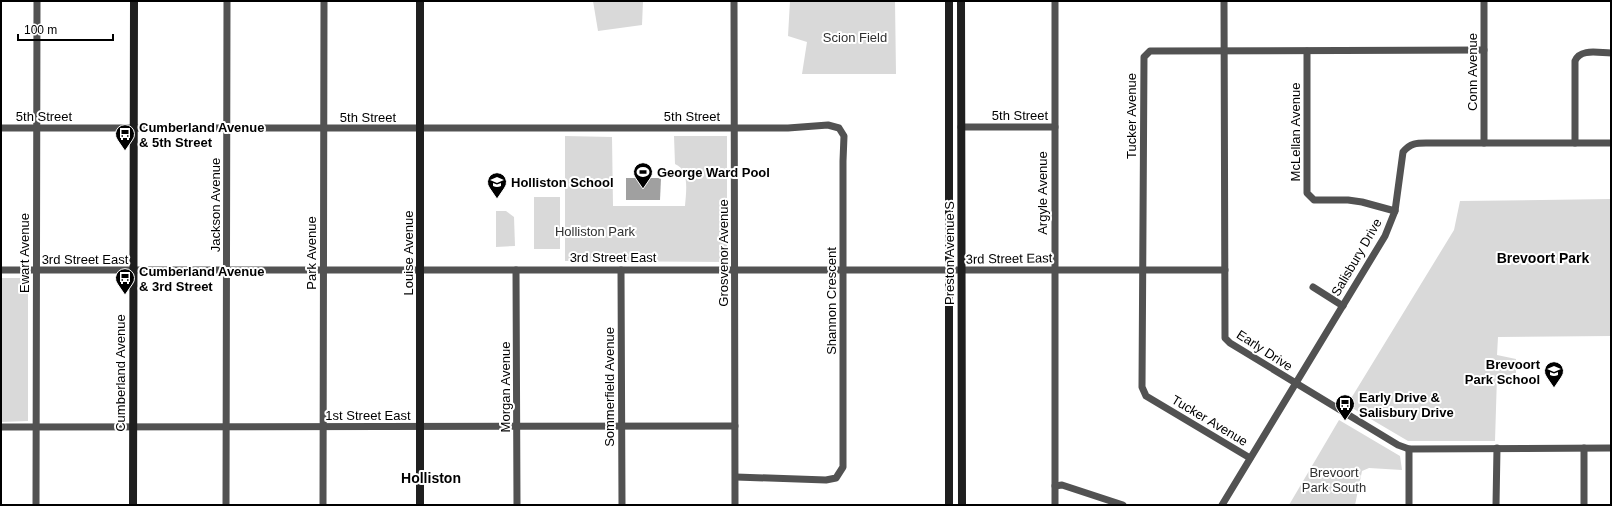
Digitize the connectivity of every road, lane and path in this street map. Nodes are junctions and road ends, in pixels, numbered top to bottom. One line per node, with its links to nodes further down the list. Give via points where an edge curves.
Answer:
1 (37, 1): 19 (street, Ewart Avenue)
2 (134, 1): 24 (main road, Cumberland Avenue)
3 (227, 1): 20 (street, Jackson Avenue)
4 (324, 1): 21 (street, Park Avenue)
5 (420, 1): 22 (main road, Louise Avenue)
6 (734, 1): 23 (street, Grosvenor Avenue)
7 (949, 1): 37 (main road, Preston Avenue S)
8 (961, 1): 16 (main road, Preston Avenue S)
9 (1055, 1): 17 (street, Argyle Avenue)
10 (1224, 1): 13 (street, Early Drive)
11 (1484, 1): 12 (street, Conn Avenue)
12 (1484, 50): 14 (street, Tucker Avenue); 25 (street, Conn Avenue)
13 (1225, 51): 14 (street, Tucker Avenue); 39 (street, Tucker Avenue, via 1150,51 1144,57); 40 (street, Early Drive)
14 (1307, 51): 28 (street, McLellan Avenue, via 1307,193 1314,200 1348,200)
15 (1611, 53): 26 (street, via 1581,53 1576,56)
16 (961, 127): 17 (street, 5th Street); 38 (main road, Preston Avenue S)
17 (1055, 127): 30 (street, Argyle Avenue)
18 (1, 128): 19 (street, 5th Street)
19 (37, 128): 24 (street, 5th Street); 41 (street, Ewart Avenue)
20 (227, 128): 21 (street, 5th Street); 24 (street, 5th Street); 43 (street, Jackson Avenue)
21 (324, 128): 22 (street, 5th Street); 32 (street, Park Avenue)
22 (420, 128): 23 (street, 5th Street); 33 (main road, Louise Avenue)
23 (735, 128): 29 (street, Shannon Crescent, via 828,125 838,128 844,136); 36 (street, Grosvenor Avenue)
24 (133, 129): 42 (main road, Cumberland Avenue)
25 (1484, 143): 26 (street, Salisbury Drive); 28 (street, Salisbury Drive, via 1415,143 1408,146 1403,152)
26 (1574, 143): 27 (street, Salisbury Drive)
27 (1611, 143)
28 (1395, 210): 45 (street, Salisbury Drive, via 1385,236)
29 (842, 269): 36 (street, 3rd Street East); 37 (street, 3rd Street East); 61 (street, Shannon Crescent, via 843,467 836,478 826,480)
30 (1054, 269): 38 (street, 3rd Street East); 39 (street, 3rd Street East); 62 (street, Argyle Avenue)
31 (1, 270): 41 (street, 3rd Street East)
32 (323, 270): 33 (street, 3rd Street East); 43 (street, 3rd Street East); 50 (street, Park Avenue)
33 (421, 270): 34 (street, 3rd Street East); 51 (main road, Louise Avenue)
34 (516, 270): 35 (street, 3rd Street East); 52 (street, Morgan Avenue)
35 (621, 270): 36 (street, 3rd Street East); 53 (street, Sommerfield Avenue)
36 (735, 270): 47 (street, Grosvenor Avenue)
37 (949, 270): 38 (street, 3rd Street East); 71 (main road, Preston Avenue S)
38 (961, 270): 72 (main road, Preston Avenue S)
39 (1142, 270): 40 (street, 3rd Street East); 60 (street, Tucker Avenue, via 1142,387 1146,396)
40 (1225, 270): 46 (street, Early Drive, via 1226,338)
41 (37, 271): 42 (street, 3rd Street East); 49 (street, Ewart Avenue)
42 (133, 271): 43 (street, 3rd Street East); 54 (main road, Cumberland Avenue)
43 (227, 271): 55 (street, Jackson Avenue)
44 (1313, 287): 45 (street)
45 (1343, 306): 46 (street, Salisbury Drive)
46 (1295, 384): 59 (street, Early Drive); 60 (street, Salisbury Drive)
47 (735, 426): 53 (street, 1st Street East); 61 (street, Grosvenor Avenue)
48 (1, 427): 49 (street, 1st Street East)
49 (36, 427): 54 (street, 1st Street East); 63 (street, Ewart Avenue)
50 (323, 427): 51 (street, 1st Street East); 55 (street, 1st Street East); 66 (street, Park Avenue)
51 (420, 427): 52 (street, 1st Street East); 67 (main road, Louise Avenue)
52 (517, 427): 53 (street, 1st Street East); 68 (street, Morgan Avenue)
53 (622, 427): 69 (street, Sommerfield Avenue)
54 (132, 428): 55 (street, 1st Street East); 64 (main road, Cumberland Avenue)
55 (226, 428): 65 (street, Jackson Avenue)
56 (1497, 448): 57 (street, Early Drive); 59 (street, Early Drive); 77 (street)
57 (1584, 448): 58 (street, Early Drive); 78 (street)
58 (1611, 448)
59 (1409, 449): 76 (street)
60 (1250, 458): 75 (street, Salisbury Drive)
61 (736, 477): 70 (street, Grosvenor Avenue)
62 (1055, 486): 73 (street, Argyle Avenue); 74 (street)
63 (36, 505)
64 (132, 505)
65 (226, 505)
66 (323, 505)
67 (420, 505)
68 (517, 505)
69 (622, 505)
70 (735, 505)
71 (949, 505)
72 (962, 505)
73 (1055, 505)
74 (1123, 505)
75 (1222, 505)
76 (1409, 505)
77 (1496, 505)
78 (1584, 505)

